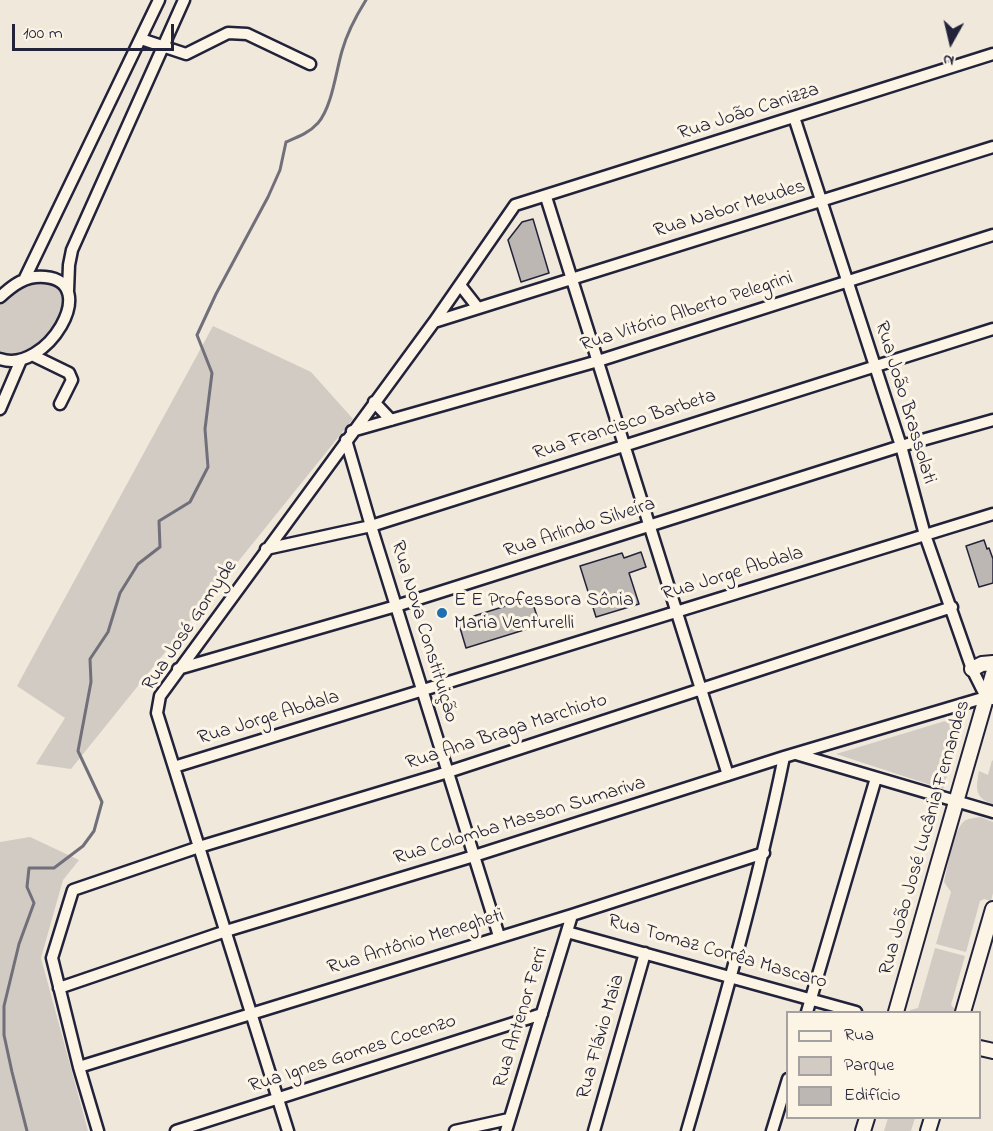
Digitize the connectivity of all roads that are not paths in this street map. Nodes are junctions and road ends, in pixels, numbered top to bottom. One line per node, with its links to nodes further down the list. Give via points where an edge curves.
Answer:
1 (159, 0): 3 (street)
2 (184, 0): 4 (street)
3 (141, 39): 4 (street); 13 (street)
4 (163, 48): 6 (street, via 186,54 228,33 247,34); 17 (street, via 72,250)
5 (993, 54): 7 (street, Rua João Canizza)
6 (310, 64)
7 (794, 117): 9 (street, Rua João Canizza); 10 (street, Rua João Brassolati)
8 (993, 147): 10 (street, Rua Nabor Meudes)
9 (546, 197): 11 (street, Rua João Canizza); 14 (street)
10 (821, 201): 14 (street, Rua Nabor Meudes); 15 (street, Rua João Brassolati)
11 (515, 205): 16 (street, Rua José Gomyde)
12 (993, 235): 15 (street, Rua Vitório Alberto Pelegrini)
13 (25, 278): 17 (street, via 53,278); 18 (street)
14 (572, 279): 19 (street, Rua Nabor Meudes); 25 (street)
15 (847, 281): 25 (street, Rua Vitório Alberto Pelegrini); 26 (street, Rua João Brassolati)
16 (460, 285): 19 (street); 20 (street, Rua José Gomyde)
17 (68, 291): 22 (street, via 68,313 58,332)
18 (0, 297)
19 (478, 308): 20 (street, Rua Nabor Meudes)
20 (434, 322): 27 (street, Rua José Gomyde)
21 (993, 329): 26 (street, Rua Francisco Barbeta)
22 (32, 356): 24 (street); 28 (street, via 69,373 72,380)
23 (0, 359): 24 (street)
24 (21, 360): 29 (street)
25 (598, 361): 30 (street, Rua Vitório Alberto Pelegrini); 33 (street)
26 (875, 365): 33 (street, Rua Francisco Barbeta); 34 (street, Rua João Brassolati)
27 (374, 402): 30 (street); 32 (street, Rua José Gomyde)
28 (60, 404)
29 (0, 409)
30 (391, 420): 32 (street, Rua Vitório Alberto Pelegrini)
31 (993, 420): 34 (street, Rua Arlindo Silveira)
32 (349, 436): 36 (street, Rua Nova Constituição); 39 (street, Rua José Gomyde)
33 (624, 446): 36 (street, Rua Francisco Barbeta); 37 (street)
34 (901, 446): 37 (street, Rua Arlindo Silveira); 38 (street, Rua João Brassolati)
35 (993, 514): 38 (street, Rua Jorge Abdala)
36 (371, 526): 39 (street, Rua Francisco Barbeta); 40 (street, Rua Nova Constituição)
37 (649, 526): 40 (street, Rua Arlindo Silveira); 42 (street)
38 (925, 535): 41 (street, Rua João Brassolati); 42 (street, Rua Jorge Abdala)
39 (266, 549): 44 (street, Rua José Gomyde)
40 (396, 606): 44 (street, Rua Arlindo Silveira); 47 (street, Rua Nova Constituição)
41 (952, 607): 45 (street, Rua João Brassolati); 48 (street, Rua Ana Braga Marchioto)
42 (676, 612): 47 (street, Rua Jorge Abdala); 48 (street)
43 (993, 663): 45 (main road)
44 (178, 669): 52 (street, Rua José Gomyde, via 157,704)
45 (972, 669): 49 (street, Rua João Brassolati)
46 (993, 674): 49 (main road, Rua João José Lucânia Fernandes)
47 (422, 690): 52 (street, Rua Jorge Abdala); 53 (street, Rua Nova Constituição)
48 (701, 690): 53 (street, Rua Ana Braga Marchioto); 54 (street)
49 (990, 698): 50 (street, Rua Colomba Masson Sumariva); 56 (main road, Rua João José Lucânia Fernandes)
50 (796, 754): 51 (street, Rua Colomba Masson Sumariva); 55 (street)
51 (784, 757): 54 (street, Rua Colomba Masson Sumariva); 59 (street)
52 (174, 767): 58 (street, Rua José Gomyde)
53 (448, 772): 58 (street, Rua Ana Braga Marchioto); 60 (street, Rua Nova Constituição)
54 (728, 775): 60 (street, Rua Colomba Masson Sumariva)
55 (876, 778): 56 (street); 69 (street)
56 (955, 801): 57 (street); 72 (main road, Rua João José Lucânia Fernandes)
57 (993, 812)
58 (199, 847): 63 (street, Rua José Gomyde); 68 (street, Rua Ana Braga Marchioto, via 73,890 52,958)
59 (764, 853): 62 (street, Rua Antônio Menegheti); 67 (street)
60 (474, 856): 63 (street, Rua Colomba Masson Sumariva); 65 (street, Rua Nova Constituição)
61 (993, 909): 73 (main road)
62 (572, 915): 64 (street, Rua Antenor Ferri); 65 (street, Rua Antônio Menegheti)
63 (226, 931): 68 (street, Rua Colomba Masson Sumariva); 74 (street, Rua José Gomyde)
64 (567, 932): 66 (street, Rua Tomaz Corrêa Mascaro); 75 (street, Rua Antenor Ferri)
65 (499, 936): 74 (street, Rua Antônio Menegheti)
66 (645, 953): 67 (street, Rua Tomaz Corrêa Mascaro); 85 (street, Rua Flávio Maia)
67 (731, 978): 69 (street, Rua Tomaz Corrêa Mascaro); 86 (street)
68 (59, 988): 76 (street)
69 (811, 1000): 70 (street); 71 (street, Rua Tomaz Corrêa Mascaro)
70 (807, 1011)
71 (852, 1011)
72 (896, 1011)
73 (963, 1011)
74 (252, 1013): 76 (street, Rua Antônio Menegheti); 78 (street, Rua José Gomyde)
75 (542, 1014): 78 (street, Rua Ignes Gomes Cocenzo); 79 (street, Rua Antenor Ferri)
76 (79, 1067): 80 (street)
77 (786, 1086): 87 (street)
78 (279, 1098): 81 (street, Rua Ignes Gomes Cocenzo); 82 (street, Rua José Gomyde)
79 (509, 1119): 83 (street); 84 (street, Rua Antenor Ferri)
80 (98, 1131)
81 (176, 1131)
82 (288, 1131)
83 (455, 1131)
84 (506, 1131)
85 (594, 1131)
86 (687, 1131)
87 (772, 1131)

